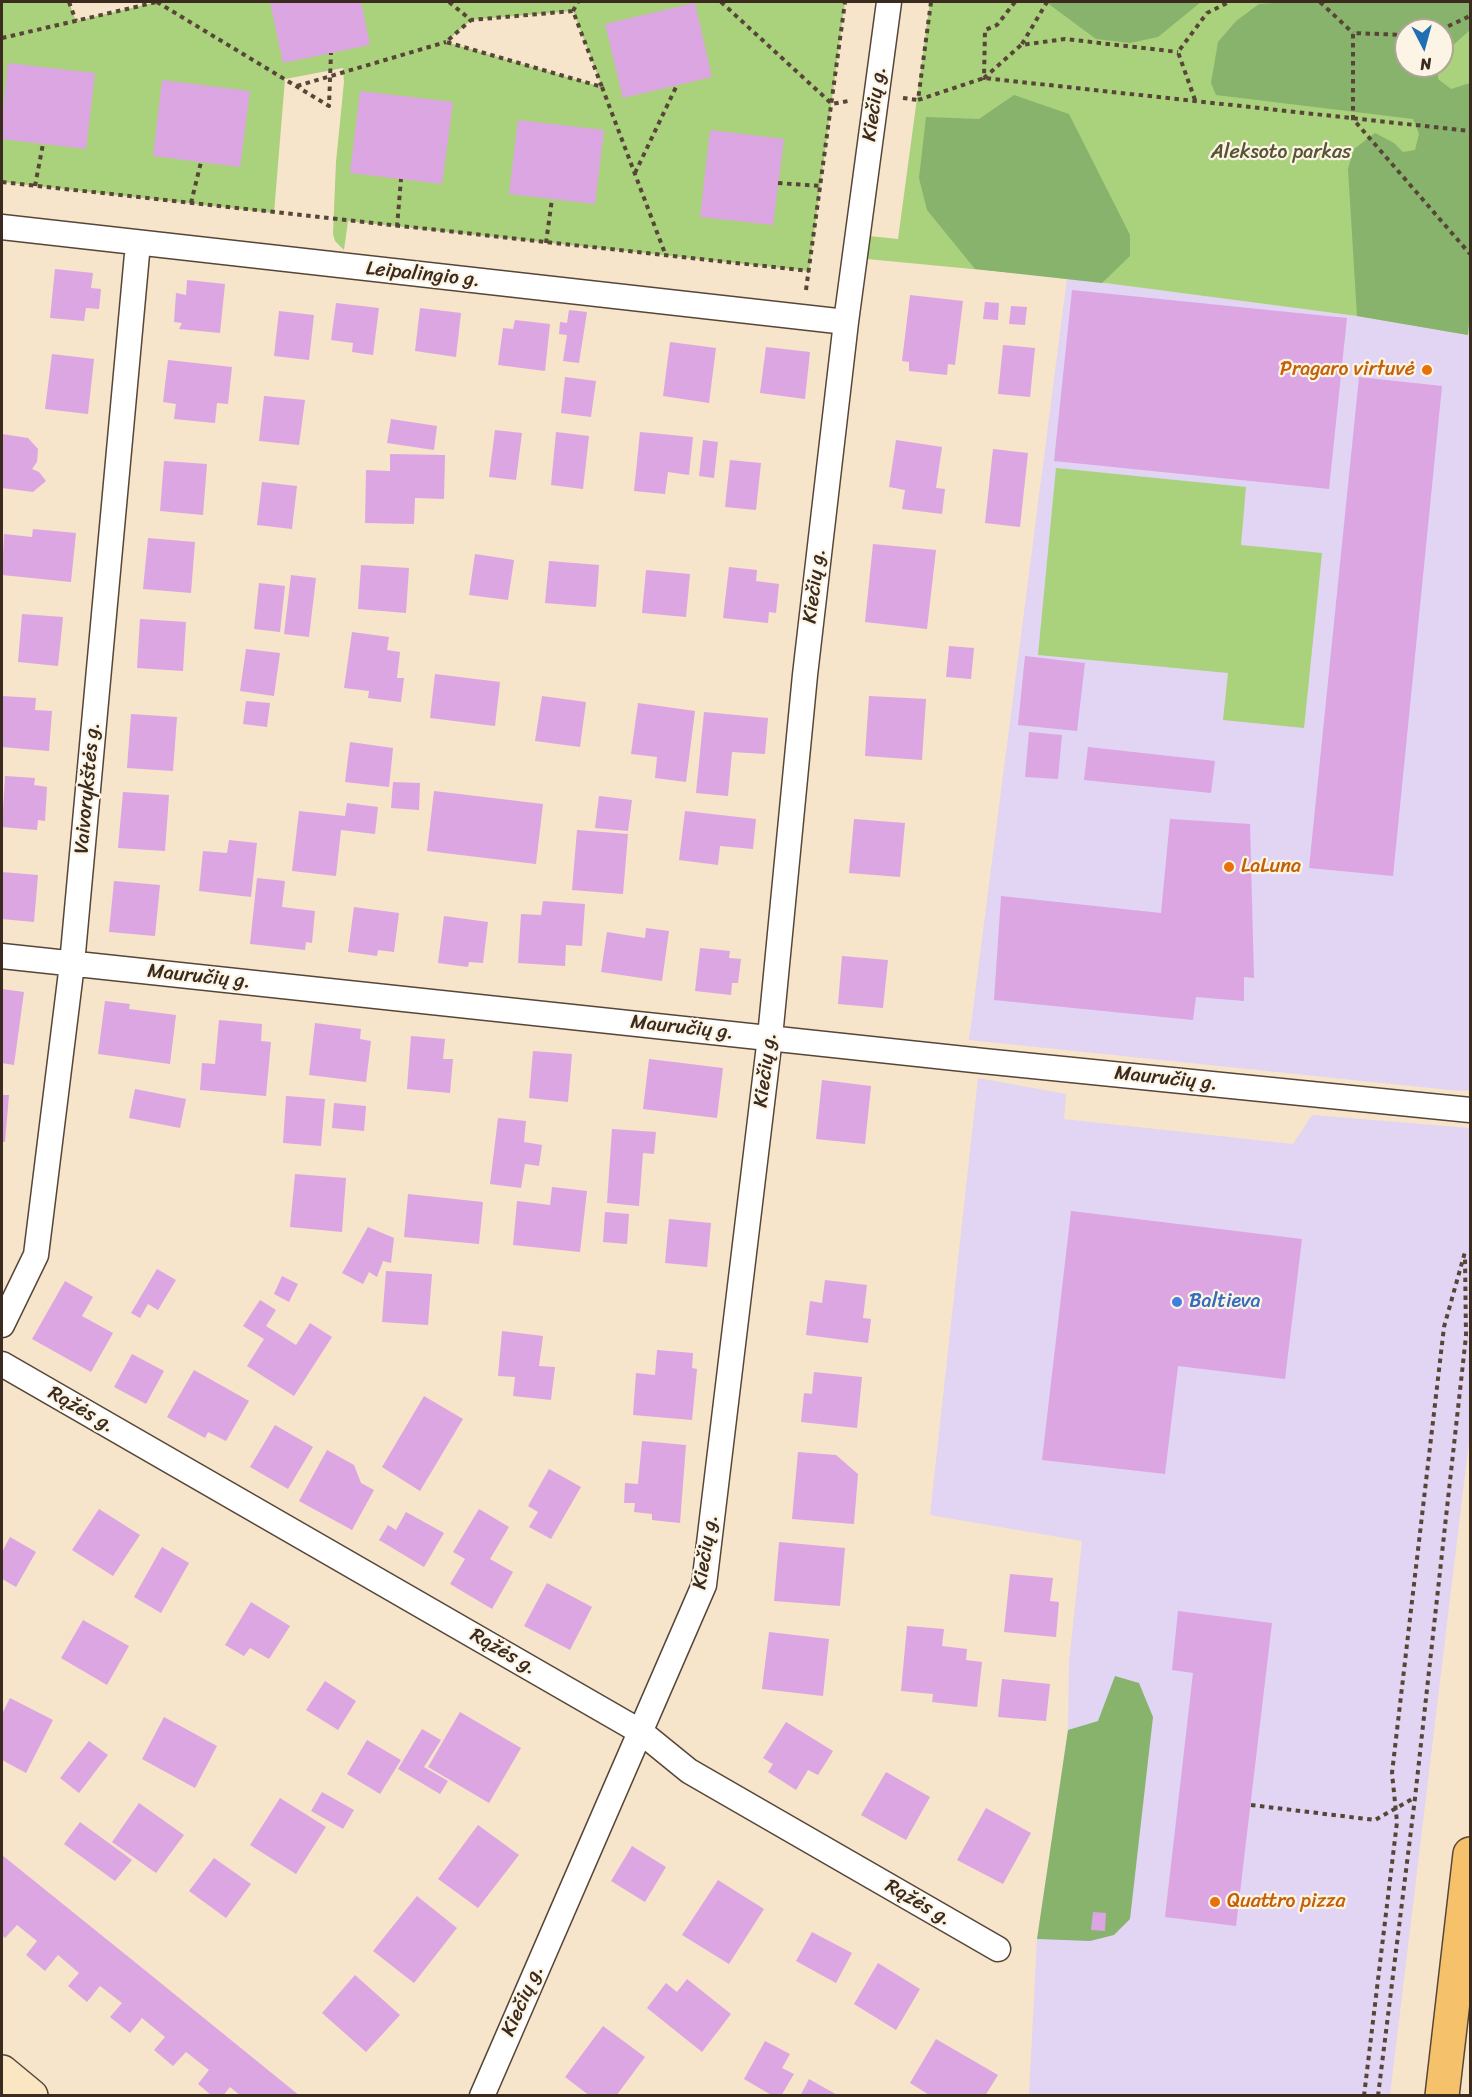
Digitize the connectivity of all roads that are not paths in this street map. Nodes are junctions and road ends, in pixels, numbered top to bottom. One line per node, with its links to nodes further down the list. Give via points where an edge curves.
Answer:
1 (889, 2): 4 (street, Kiečių g.)
2 (2, 227): 3 (street, Leipalingio g.)
3 (138, 243): 4 (street, Leipalingio g.); 6 (street, Vaivorykštės g.)
4 (846, 322): 7 (street, Kiečių g., via 805,675)
5 (2, 956): 6 (street, Mauručių g.)
6 (72, 964): 7 (street, Mauručių g.); 9 (street, Vaivorykštės g., via 36,1255)
7 (770, 1037): 8 (street, Mauručių g.); 11 (street, Kiečių g., via 704,1585)
8 (1470, 1110)
9 (2, 1325)
10 (2, 1364): 11 (street, Rąžės g.)
11 (641, 1732): 13 (street, Rąžės g., via 689,1771); 16 (street, Kiečių g.)
12 (1470, 1854): 17 (main road)
13 (998, 1948)
14 (2, 2072): 15 (street)
15 (31, 2096)
16 (482, 2096)
17 (1442, 2096)

